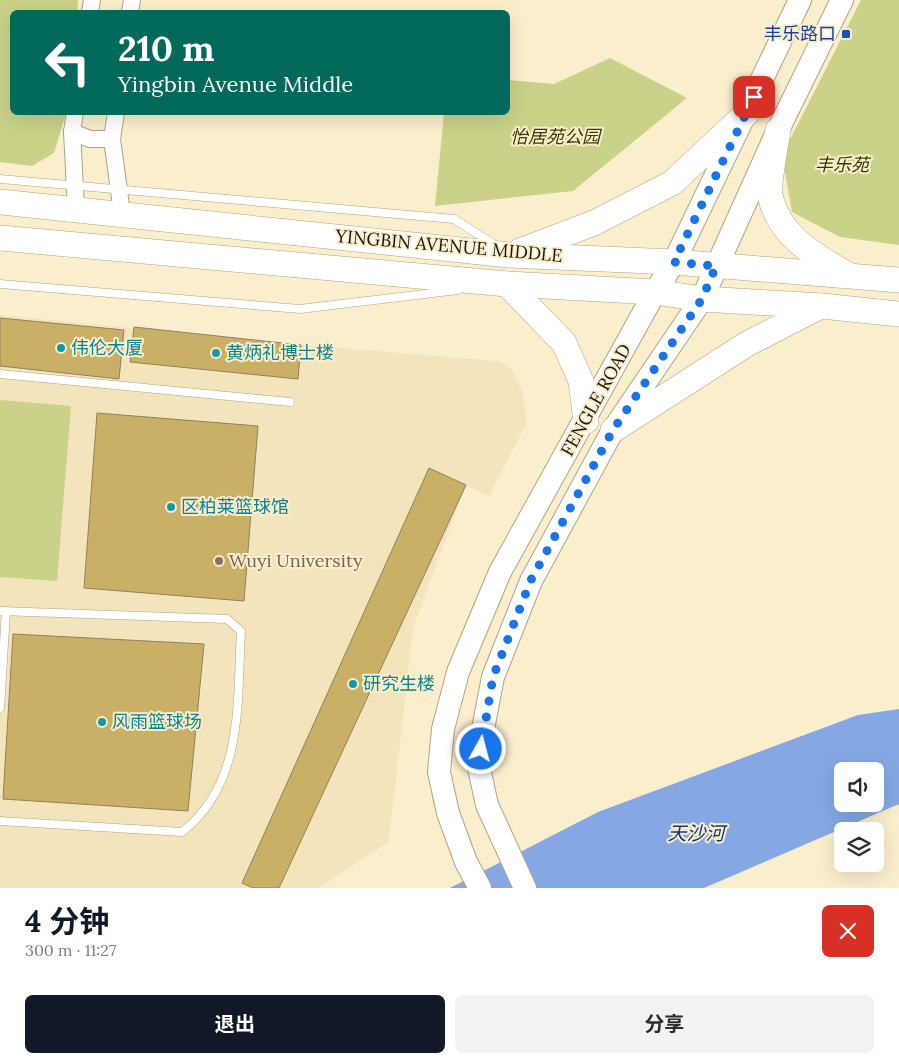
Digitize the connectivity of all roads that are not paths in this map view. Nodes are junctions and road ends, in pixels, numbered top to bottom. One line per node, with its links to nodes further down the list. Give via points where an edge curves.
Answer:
1 (800, 0): 3 (main road, FENGLE ROAD)
2 (842, 0): 4 (main road, FENGLE ROAD)
3 (762, 82): 4 (main road); 5 (main road, FENGLE ROAD)
4 (796, 96): 8 (main road, FENGLE ROAD)
5 (747, 112): 17 (main road, via 672,183 594,223); 18 (main road, FENGLE ROAD)
6 (75, 115): 9 (street)
7 (116, 115): 10 (street)
8 (778, 130): 19 (main road, FENGLE ROAD); 20 (main road, via 770,194 783,228 815,256)
9 (72, 132): 10 (street, via 90,139); 12 (street)
10 (112, 139): 13 (street)
11 (0, 179): 12 (lane)
12 (75, 197): 13 (main road, YINGBIN AVENUE MIDDLE); 14 (main road, YINGBIN AVENUE MIDDLE)
13 (120, 201): 16 (main road, YINGBIN AVENUE MIDDLE); 17 (lane, via 454,219)
14 (0, 202)
15 (0, 238): 21 (main road, YINGBIN AVENUE MIDDLE)
16 (463, 250): 17 (main road, YINGBIN AVENUE MIDDLE); 21 (main road)
17 (509, 255): 18 (main road, YINGBIN AVENUE MIDDLE)
18 (674, 262): 19 (main road, YINGBIN AVENUE MIDDLE); 25 (main road, FENGLE ROAD)
19 (716, 266): 20 (main road, YINGBIN AVENUE MIDDLE); 26 (main road, FENGLE ROAD)
20 (849, 276): 22 (main road, YINGBIN AVENUE MIDDLE)
21 (461, 280): 24 (main road, YINGBIN AVENUE MIDDLE)
22 (899, 280)
23 (0, 284): 24 (lane, via 300,309)
24 (507, 284): 25 (main road, YINGBIN AVENUE MIDDLE); 31 (main road, via 564,343 581,381)
25 (655, 292): 26 (main road, YINGBIN AVENUE MIDDLE); 31 (main road, FENGLE ROAD)
26 (702, 299): 27 (main road, YINGBIN AVENUE MIDDLE); 32 (main road, FENGLE ROAD)
27 (822, 306): 28 (main road, YINGBIN AVENUE MIDDLE); 32 (main road, via 747,344)
28 (899, 314)
29 (0, 374): 30 (lane)
30 (290, 402)
31 (586, 420): 36 (main road, FENGLE ROAD, via 500,572 458,672 444,728 439,772 448,813 466,862)
32 (613, 430): 37 (main road, FENGLE ROAD, via 531,580 493,677 479,768 487,805)
33 (3, 611): 34 (lane); 35 (lane, via 227,619 241,632 235,740 219,791 195,822 182,832)
34 (0, 708)
35 (0, 821)
36 (480, 888)
37 (525, 888)

